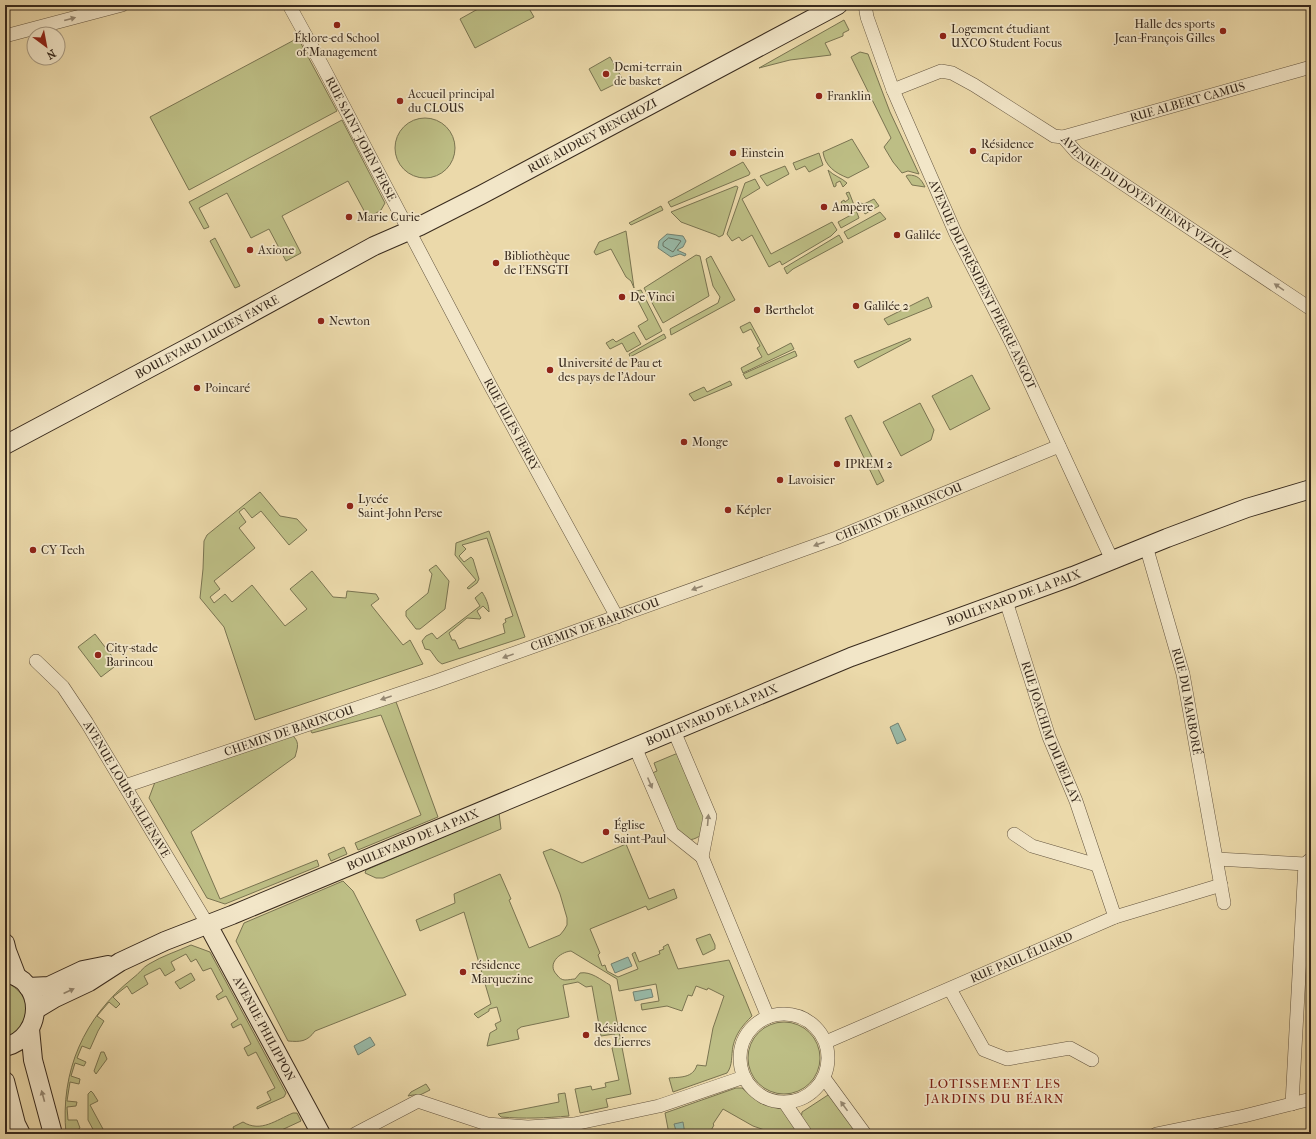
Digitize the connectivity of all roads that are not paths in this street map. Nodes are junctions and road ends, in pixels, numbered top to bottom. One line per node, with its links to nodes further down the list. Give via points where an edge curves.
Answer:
1 (122, 5): 5 (street, one-way to 1)
2 (289, 5): 9 (street, RUE SAINT-JOHN PERSE)
3 (838, 5): 9 (main road, RUE AUDREY BENGHOZI)
4 (864, 5): 7 (street, AVENUE DU PRÉSIDENT PIERRE ANGOT)
5 (5, 36)
6 (1311, 67): 8 (street, RUE ALBERT CAMUS)
7 (893, 90): 8 (street, AVENUE DU DOYEN HENRY VIZIOZ, via 942,71 952,73 1054,136); 12 (street, AVENUE DU PRÉSIDENT PIERRE ANGOT, via 955,232 1012,344)
8 (1063, 137): 10 (street, AVENUE DU DOYEN HENRY VIZIOZ, one-way to 8, via 1077,153)
9 (410, 231): 11 (main road, BOULEVARD LUCIEN FAVRE, via 374,246); 17 (street, RUE JULES FERRY, via 494,392)
10 (1311, 309)
11 (5, 445)
12 (1059, 446): 15 (street, AVENUE DU PRÉSIDENT PIERRE ANGOT); 17 (street, CHEMIN DE BARINCOU, one-way to 17, via 836,538)
13 (1311, 489): 14 (main road, BOULEVARD DE LA PAIX, via 1247,508)
14 (1146, 546): 15 (main road, BOULEVARD DE LA PAIX); 24 (street, RUE DU MARBORÉ, via 1183,674)
15 (1112, 560): 16 (main road, BOULEVARD DE LA PAIX)
16 (1006, 601): 19 (main road, BOULEVARD DE LA PAIX, via 851,657); 25 (street, RUE JOACHIM DU BELLAY, via 1049,737 1076,801)
17 (617, 617): 21 (street, CHEMIN DE BARINCOU, one-way to 21, via 434,682)
18 (36, 661): 21 (street, AVENUE LOUIS SALLENAVE, via 63,687)
19 (674, 731): 20 (main road, BOULEVARD DE LA PAIX); 23 (street, one-way to 19, via 710,816)
20 (635, 747): 23 (street, one-way to 23, via 672,833); 30 (main road, BOULEVARD DE LA PAIX)
21 (125, 786): 30 (street, AVENUE LOUIS SALLENAVE)
22 (1014, 834): 25 (street, via 1032,846)
23 (702, 856): 36 (street)
24 (1217, 859): 26 (street); 27 (street, RUE DU MARBORÉ)
25 (1097, 865): 29 (street, RUE JOACHIM DU BELLAY)
26 (1308, 869): 46 (street)
27 (1221, 885): 28 (street, RUE DU MARBORÉ); 29 (street, RUE PAUL ÉLUARD)
28 (1224, 903)
29 (1115, 917): 34 (street, RUE PAUL ÉLUARD)
30 (208, 925): 32 (main road, BOULEVARD DE LA PAIX); 50 (main road, AVENUE PHILIPPON)
31 (5, 944): 33 (main road)
32 (120, 962): 33 (main road, BOULEVARD DE LA PAIX, via 83,970 49,986); 35 (main road, BOULEVARD DE LA PAIX, one-way to 32)
33 (17, 979): 35 (main road, via 34,1001)
34 (950, 989): 38 (street, RUE PAUL ÉLUARD); 40 (street, via 984,1050 1007,1059 1070,1048)
35 (36, 1010): 37 (main road)
36 (768, 1017): 38 (street, via 781,1014 795,1015 808,1020 819,1030); 41 (street, via 758,1022 747,1034 741,1047 740,1062)
37 (30, 1029): 39 (main road, via 16,1043); 49 (main road, one-way to 37, via 33,1060)
38 (826, 1042): 42 (street, via 829,1054)
39 (5, 1047)
40 (1092, 1060)
41 (744, 1077): 45 (street, via 751,1088 761,1096 772,1101); 51 (street, via 659,1106 574,1124 528,1127 486,1124 418,1101)
42 (824, 1078): 45 (street, via 808,1096 797,1101); 53 (street, one-way to 42)
43 (5, 1081): 48 (main road)
44 (1311, 1099): 46 (street)
45 (785, 1102): 52 (street)
46 (1292, 1104): 47 (street)
47 (1213, 1129): 54 (street)
48 (21, 1134)
49 (53, 1134)
50 (320, 1134)
51 (355, 1134)
52 (806, 1134)
53 (865, 1134)
54 (1156, 1134)

